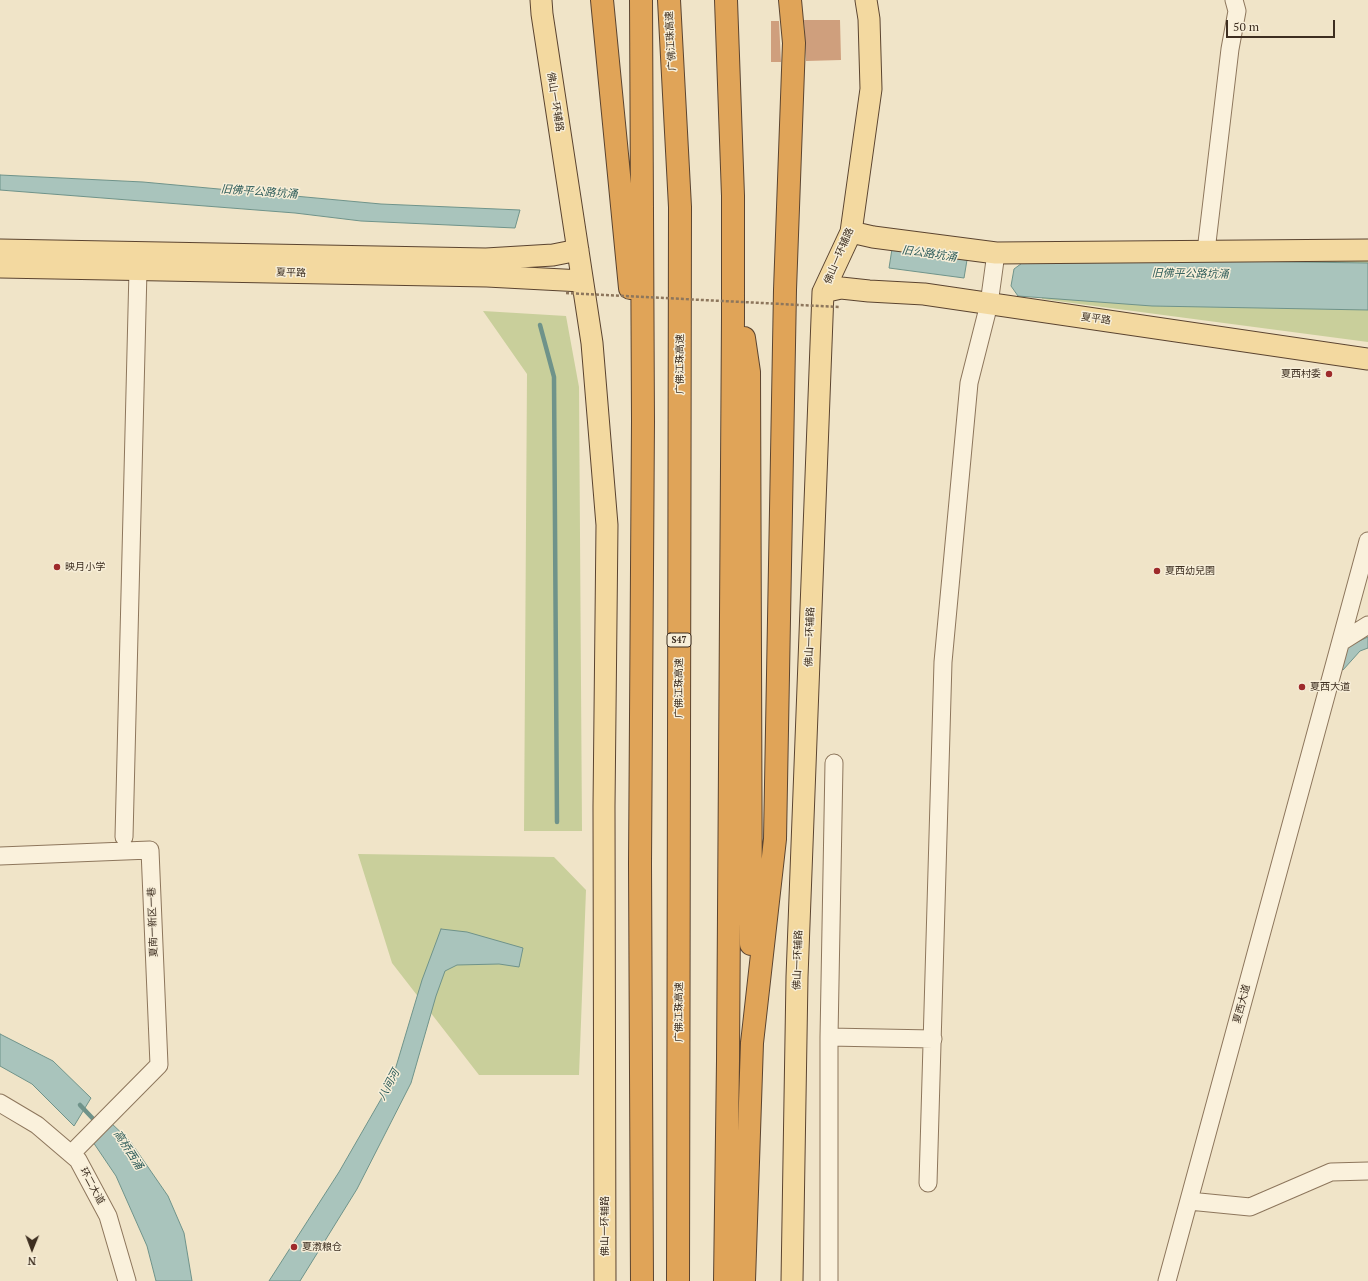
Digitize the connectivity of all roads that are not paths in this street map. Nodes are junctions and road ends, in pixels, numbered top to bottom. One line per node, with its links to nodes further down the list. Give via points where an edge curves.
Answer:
1 (541, 0): 11 (main road, 佛山一环辅路)
2 (602, 0): 22 (highway)
3 (641, 0): 22 (highway)
4 (669, 0): 40 (highway, 广佛江珠高速 / S47, via 680,207)
5 (726, 0): 15 (highway)
6 (790, 0): 31 (highway, via 794,43 785,290 775,839)
7 (866, 0): 9 (main road, 佛山一环辅路, via 871,89)
8 (1234, 0): 13 (street, via 1237,11 1230,49)
9 (851, 232): 14 (main road); 19 (main road, 佛山一环辅路)
10 (0, 250): 11 (main road, 夏平路, via 486,259 553,255)
11 (578, 250): 18 (main road, 佛山一环辅路)
12 (1368, 250): 13 (main road)
13 (1206, 251): 14 (main road)
14 (996, 253): 20 (street)
15 (733, 255): 31 (highway, via 749,372); 41 (highway)
16 (0, 267): 17 (main road, 夏平路)
17 (138, 270): 18 (main road, 夏平路, via 487,276); 27 (street)
18 (582, 281): 38 (main road, 佛山一环辅路, via 592,343 607,526 604,798)
19 (824, 292): 20 (main road, 夏平路, via 841,288 924,294); 43 (main road, 佛山一环辅路, via 797,977)
20 (990, 304): 21 (main road, 夏平路); 30 (street, via 969,383 943,662)
21 (1368, 359)
22 (643, 421): 39 (highway, via 640,855)
23 (1368, 541): 25 (street, 夏西大道)
24 (1368, 625): 25 (street)
25 (1341, 642): 36 (street, 夏西大道)
26 (834, 763): 29 (street)
27 (124, 837)
28 (0, 856): 33 (street, 夏南一新区一巷, via 150,850 159,1065)
29 (829, 1037): 30 (street); 44 (street)
30 (933, 1039): 35 (street)
31 (752, 1043): 42 (highway)
32 (0, 1103): 33 (street, 环二大道, via 36,1125)
33 (71, 1154): 37 (street, 环二大道, via 78,1160 108,1216)
34 (1368, 1172): 36 (street, via 1331,1172 1250,1207)
35 (928, 1183)
36 (1189, 1201): 45 (street, 夏西大道)
37 (127, 1281)
38 (605, 1281)
39 (642, 1281)
40 (678, 1281)
41 (724, 1281)
42 (744, 1281)
43 (792, 1281)
44 (829, 1281)
45 (1167, 1281)

